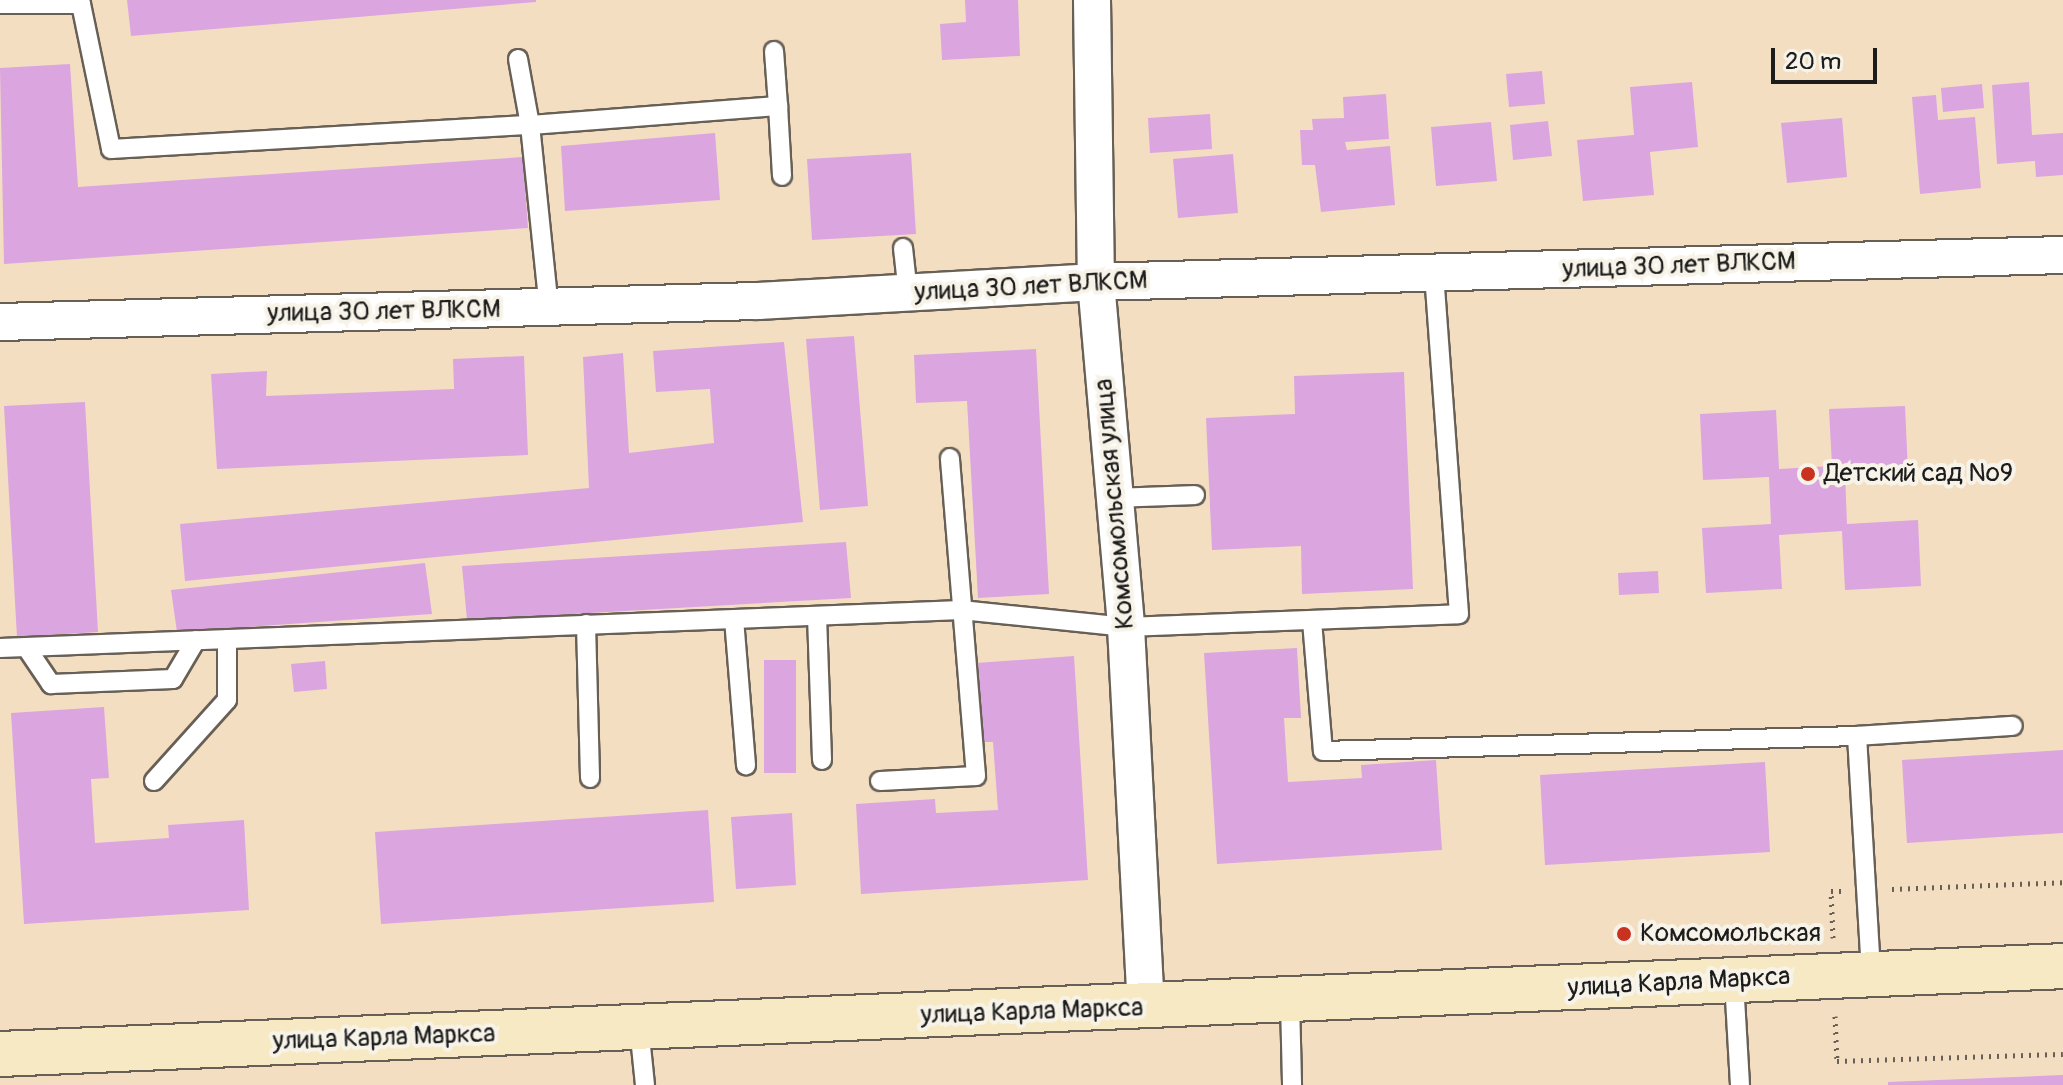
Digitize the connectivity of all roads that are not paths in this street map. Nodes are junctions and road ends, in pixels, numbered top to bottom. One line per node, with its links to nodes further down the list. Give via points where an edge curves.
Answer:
1 (1092, 0): 11 (street, Комсомольская улица)
2 (0, 4): 6 (lane, via 81,4 111,149)
3 (774, 51): 5 (lane)
4 (518, 59): 6 (lane)
5 (778, 106): 6 (lane); 7 (lane)
6 (530, 125): 13 (lane)
7 (782, 176)
8 (903, 248): 12 (lane)
9 (2063, 255): 10 (street, улица 30 лет ВЛКСМ)
10 (1434, 275): 11 (street, улица 30 лет ВЛКСМ); 21 (lane, via 1459,614)
11 (1096, 282): 12 (street, улица 30 лет ВЛКСМ); 17 (street, Комсомольская улица)
12 (908, 293): 13 (street, улица 30 лет ВЛКСМ)
13 (549, 308): 14 (street, улица 30 лет ВЛКСМ)
14 (0, 322)
15 (950, 458): 18 (lane)
16 (1195, 495): 17 (lane)
17 (1115, 498): 23 (street, Комсомольская улица)
18 (961, 610): 19 (lane); 23 (lane); 34 (lane, via 976,776)
19 (817, 616): 20 (lane); 30 (lane)
20 (734, 619): 22 (lane); 31 (lane)
21 (1312, 621): 23 (lane); 29 (lane, via 1323,751)
22 (586, 624): 24 (lane); 32 (lane)
23 (1126, 627): 39 (street, Комсомольская улица)
24 (227, 639): 25 (lane); 33 (lane, via 227,700)
25 (196, 640): 26 (lane); 26 (lane, via 173,679 51,684)
26 (26, 647): 27 (lane)
27 (0, 648)
28 (2013, 726): 29 (lane)
29 (1857, 736): 36 (lane)
30 (822, 760)
31 (746, 766)
32 (590, 778)
33 (154, 781)
34 (880, 781)
35 (2063, 966): 36 (main road, улица Карла Маркса)
36 (1871, 974): 37 (main road, улица Карла Маркса)
37 (1734, 981): 38 (main road, улица Карла Маркса); 44 (lane)
38 (1290, 1001): 39 (main road, улица Карла Маркса); 43 (lane)
39 (1146, 1007): 40 (main road, улица Карла Маркса)
40 (639, 1027): 41 (main road, улица Карла Маркса); 42 (lane)
41 (0, 1054)
42 (645, 1085)
43 (1292, 1085)
44 (1740, 1085)

